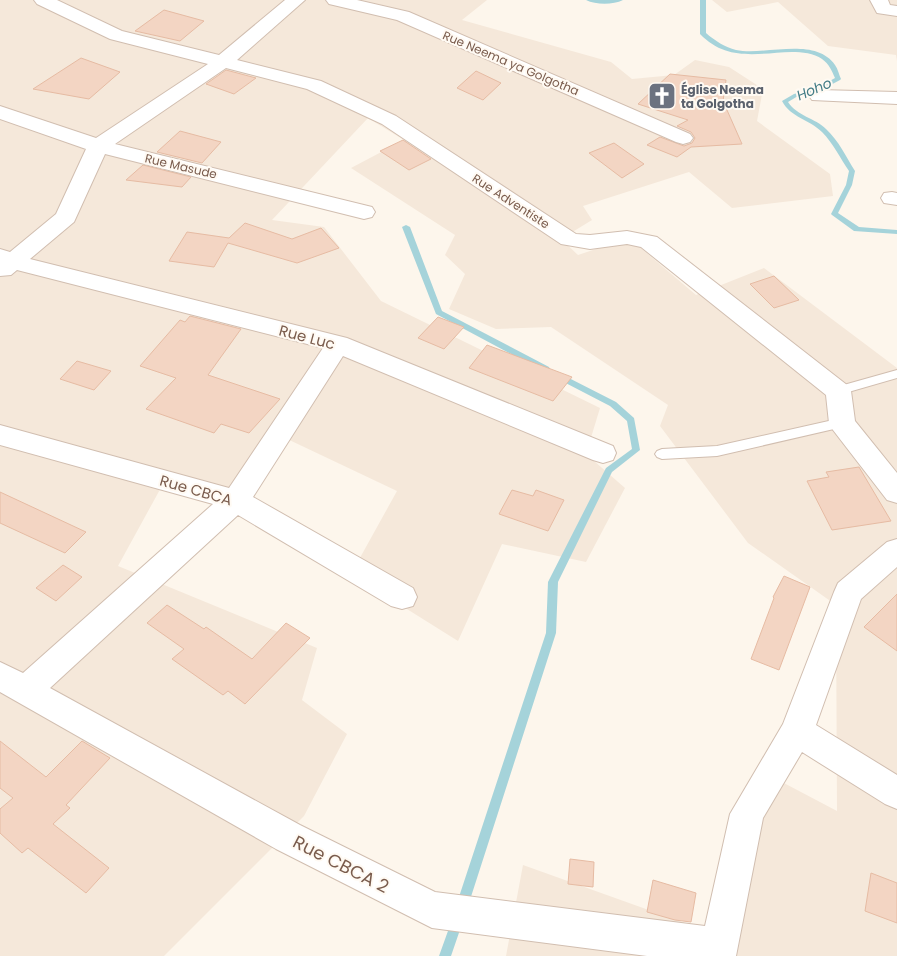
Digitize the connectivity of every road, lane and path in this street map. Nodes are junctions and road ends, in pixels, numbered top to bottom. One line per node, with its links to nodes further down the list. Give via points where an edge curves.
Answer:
1 (43, 0): 6 (street, Rue Adventiste, via 116,35)
2 (296, 0): 6 (street)
3 (335, 0): 10 (street, Rue Neema ya Golgotha, via 403,16)
4 (879, 0): 5 (street, via 883,9)
5 (897, 11)
6 (223, 62): 11 (street); 16 (street, Rue Adventiste, via 314,85 389,120 569,239 580,243 619,236 649,242)
7 (819, 96): 8 (street)
8 (897, 98)
9 (0, 112): 11 (street, Rue Masude)
10 (683, 138)
11 (98, 146): 12 (street, Rue Masude); 13 (street, via 66,217)
12 (364, 212)
13 (5, 263): 14 (street, Rue Luc)
14 (338, 344): 19 (street, Rue Luc); 22 (street)
15 (897, 374): 16 (lane)
16 (838, 391): 17 (street)
17 (842, 423): 20 (lane, via 717,451); 21 (street)
18 (0, 435): 22 (street, Rue CBCA)
19 (603, 453)
20 (662, 454)
21 (897, 493)
22 (236, 500): 24 (street, Rue CBCA); 25 (street)
23 (897, 550): 26 (street, via 849,592)
24 (402, 597)
25 (8, 683): 28 (street, Rue CBCA 2, via 288,837 432,910)
26 (797, 731): 27 (street); 28 (street, via 747,814)
27 (897, 793)
28 (718, 951)

